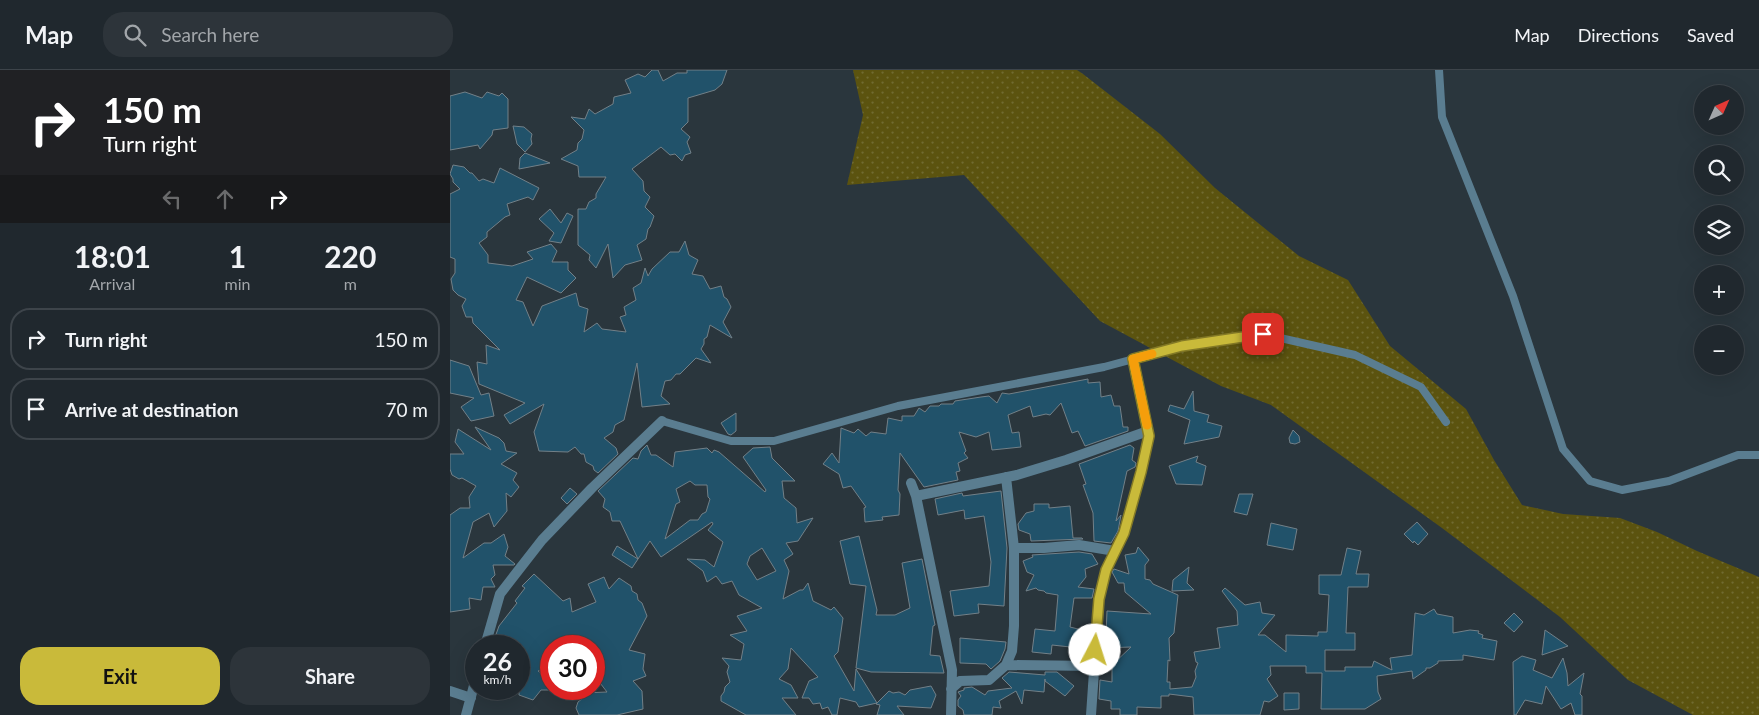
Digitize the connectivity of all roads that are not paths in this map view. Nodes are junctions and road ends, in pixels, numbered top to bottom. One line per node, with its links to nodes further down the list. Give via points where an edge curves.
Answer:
1 (1439, 70): 6 (lane, via 1442,117 1513,296 1563,449 1590,481 1622,490 1669,481 1738,455)
2 (1133, 359): 3 (lane, via 898,406 774,441 731,441); 4 (lane, via 1182,346 1263,334 1355,355 1421,387); 5 (street)
3 (662, 421): 12 (street, via 542,540 500,594)
4 (1446, 422)
5 (1148, 431): 7 (street); 11 (street, via 1141,472 1124,533)
6 (1759, 455)
7 (1006, 477): 9 (street); 10 (street)
8 (911, 483): 9 (street)
9 (916, 496): 15 (street, via 952,670)
10 (1014, 548): 11 (street, via 1079,545); 13 (street, via 1014,626 1012,650)
11 (1115, 551): 14 (street, via 1106,570 1099,599)
12 (488, 635)
13 (1006, 666): 14 (street); 15 (street, via 989,680 960,681)
14 (1094, 666): 21 (street)
15 (951, 689): 20 (street)
16 (450, 691): 17 (street)
17 (465, 696)
18 (470, 700): 19 (street)
19 (466, 715)
20 (951, 715)
21 (1091, 715)

